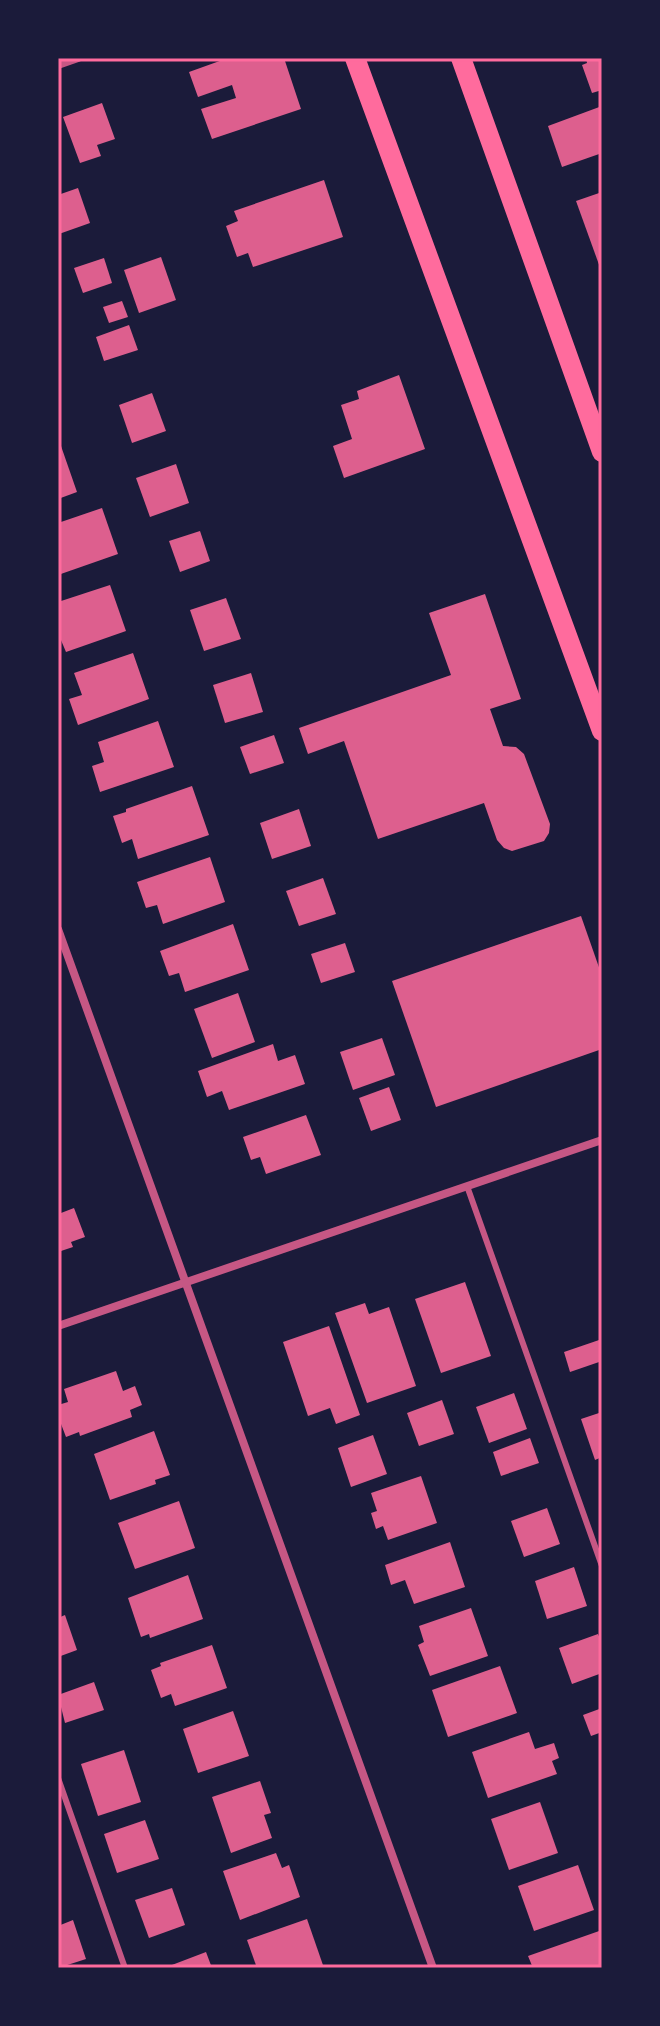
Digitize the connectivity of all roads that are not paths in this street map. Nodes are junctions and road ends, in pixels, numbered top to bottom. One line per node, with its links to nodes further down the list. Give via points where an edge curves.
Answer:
1 (78, 58): 4 (street)
2 (355, 58): 6 (main road)
3 (461, 58): 5 (main road)
4 (58, 65)
5 (602, 452)
6 (602, 731)
7 (58, 929): 10 (street)
8 (602, 1140): 9 (street)
9 (467, 1186): 10 (street); 12 (lane)
10 (185, 1281): 11 (street); 15 (street)
11 (58, 1326)
12 (602, 1566)
13 (58, 1778): 14 (lane)
14 (125, 1968)
15 (433, 1968)

